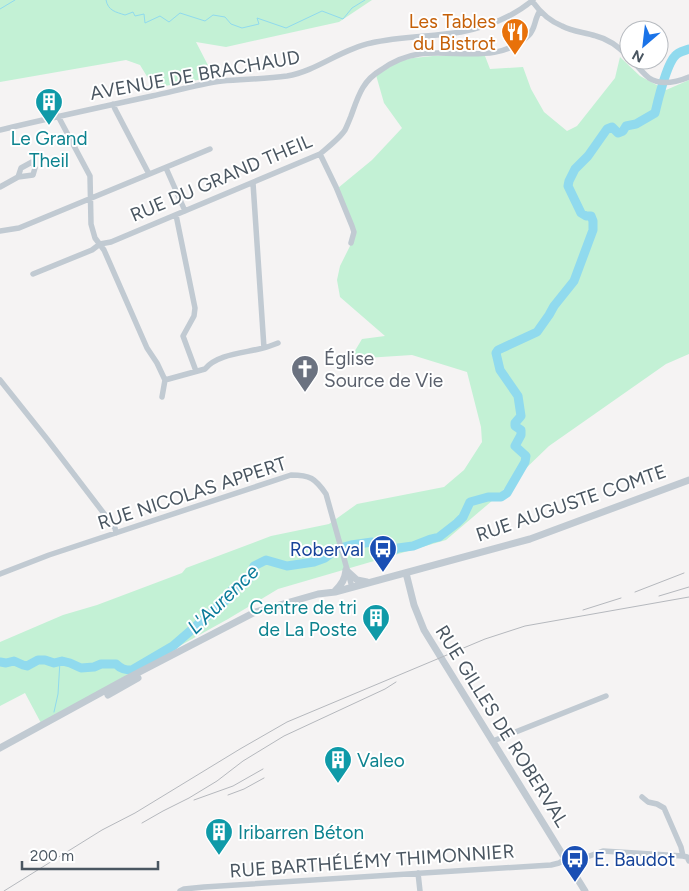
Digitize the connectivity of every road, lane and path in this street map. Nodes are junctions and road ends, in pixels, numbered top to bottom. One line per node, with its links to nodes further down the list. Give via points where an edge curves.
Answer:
1 (533, 0): 2 (street); 6 (street, AVENUE DE BRACHAUD, via 498,21 480,27 365,44 314,68 287,76 221,81)
2 (540, 11): 3 (street, via 562,26 602,38); 10 (street, RUE DU GRAND THEIL, via 528,36 500,51 482,55 420,54 408,56 380,70 367,80 360,92 345,131)
3 (619, 48)
4 (642, 70): 5 (street, via 652,80 669,83)
5 (689, 77)
6 (113, 104): 7 (street, AVENUE DE BRACHAUD); 12 (street)
7 (58, 116): 8 (street, AVENUE DE BRACHAUD); 16 (street, via 90,176)
8 (0, 130)
9 (210, 149): 11 (street)
10 (320, 154): 14 (street, RUE DU GRAND THEIL); 20 (street, via 352,226)
11 (166, 168): 12 (street); 17 (street)
12 (149, 174): 16 (street)
13 (18, 177): 15 (street)
14 (254, 183): 17 (street, RUE DU GRAND THEIL); 24 (street)
15 (0, 187)
16 (91, 199): 19 (street, via 19,228); 21 (street, via 92,224)
17 (185, 211): 18 (street, RUE DU GRAND THEIL)
18 (176, 215): 21 (street, RUE DU GRAND THEIL); 25 (street, via 195,308 183,336)
19 (0, 231)
20 (351, 243)
21 (100, 244): 22 (street, RUE DU GRAND THEIL); 27 (street)
22 (34, 274)
23 (278, 343): 24 (street)
24 (264, 348): 25 (street, via 216,360 205,369)
25 (196, 371): 27 (street)
26 (0, 380): 30 (street)
27 (164, 380): 28 (street)
28 (162, 397)
29 (689, 480): 31 (street, RUE AUGUSTE COMTE, via 530,539)
30 (116, 533): 32 (street, RUE NICOLAS APPERT, via 291,475 302,475 313,479 326,494); 34 (street, RUE NICOLAS APPERT)
31 (420, 568): 33 (street, RUE AUGUSTE COMTE); 38 (street)
32 (346, 570): 36 (street, via 357,580); 37 (street, RUE NICOLAS APPERT); 39 (street, via 346,576)
33 (406, 572): 35 (street, RUE AUGUSTE COMTE); 38 (street, RUE GILLES DE ROBERVAL)
34 (0, 574)
35 (390, 577): 36 (street, RUE AUGUSTE COMTE); 38 (street, via 402,579)
36 (370, 582): 37 (street, RUE AUGUSTE COMTE)
37 (352, 587): 39 (street, RUE AUGUSTE COMTE)
38 (410, 588): 42 (street, RUE GILLES DE ROBERVAL, via 424,630)
39 (335, 592): 40 (street, RUE AUGUSTE COMTE)
40 (327, 593): 43 (street, via 255,612); 44 (street, via 256,616)
41 (606, 696): 42 (street)
42 (493, 741): 48 (street, RUE GILLES DE ROBERVAL)
43 (0, 748)
44 (0, 753)
45 (642, 797): 46 (street, via 664,808)
46 (683, 856): 47 (street); 48 (street, RUE BARTHÉLÉMY THIMONNIER, via 603,851)
47 (689, 860)
48 (567, 862): 49 (street, RUE BARTHÉLÉMY THIMONNIER); 52 (street, RUE GILLES DE ROBERVAL)
49 (418, 873): 50 (street, RUE BARTHÉLÉMY THIMONNIER); 51 (street)
50 (180, 891)
51 (420, 891)
52 (585, 891)

